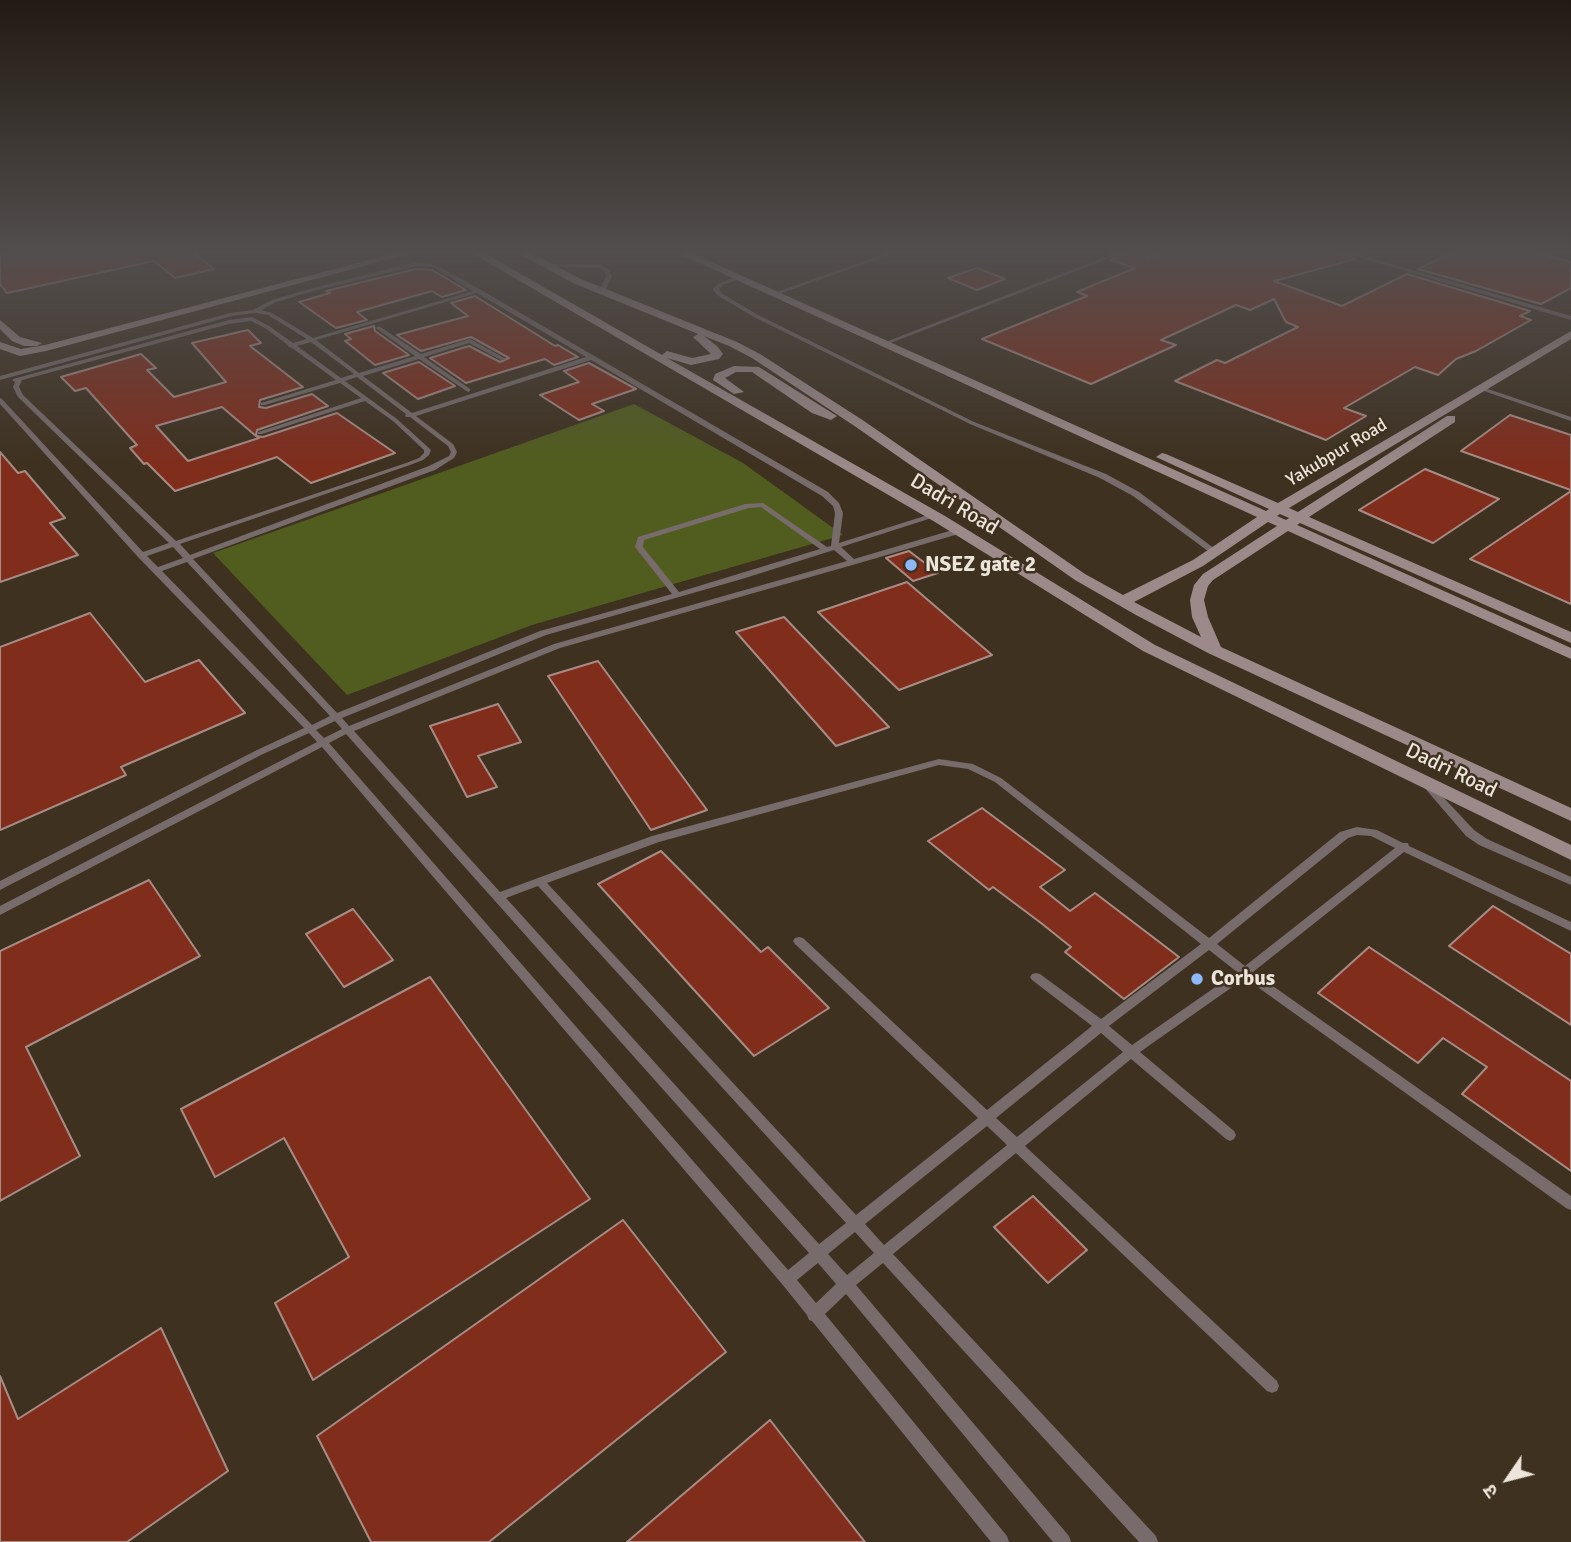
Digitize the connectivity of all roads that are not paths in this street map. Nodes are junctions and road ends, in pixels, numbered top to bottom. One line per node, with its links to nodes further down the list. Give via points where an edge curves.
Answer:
1 (0, 323): 23 (street)
2 (128, 323): 23 (street)
3 (200, 323): 29 (lane)
4 (227, 323): 30 (lane)
5 (262, 323): 21 (lane)
6 (284, 323): 18 (lane)
7 (371, 323): 18 (lane)
8 (532, 323): 25 (lane)
9 (597, 323): 43 (street, Dadri Road)
10 (616, 323): 11 (street, via 682,361 701,361 717,354 707,342)
11 (675, 323)
12 (681, 323): 41 (street, Dadri Road, via 756,356)
13 (768, 323): 55 (lane, via 960,417 1104,476)
14 (847, 323): 19 (street)
15 (939, 323): 19 (lane)
16 (379, 328): 24 (lane)
17 (1571, 334): 32 (street, Yakubpur Road)
18 (312, 340): 21 (lane); 28 (lane)
19 (890, 342): 46 (street); 49 (street)
20 (0, 345): 23 (street, via 10,351)
21 (291, 346): 31 (lane)
22 (1571, 347): 34 (street, Yakubpur Road)
23 (31, 348): 27 (street)
24 (421, 356): 26 (lane, via 472,341); 28 (lane); 33 (lane)
25 (591, 358): 38 (lane); 53 (lane, via 825,494 839,513)
26 (503, 359)
27 (8, 361)
28 (359, 375): 31 (lane); 38 (lane)
29 (0, 379): 30 (lane)
30 (19, 380): 52 (lane, via 20,396)
31 (340, 381): 35 (lane); 37 (lane)
32 (1480, 388): 34 (lane); 46 (street, Yakubpur Road)
33 (468, 390)
34 (1494, 393): 39 (lane); 48 (street, Yakubpur Road)
35 (366, 399): 40 (lane); 42 (lane)
36 (0, 400): 56 (lane)
37 (263, 404)
38 (411, 415): 40 (lane); 45 (lane, via 451,445 452,457)
39 (1571, 419)
40 (395, 420): 44 (lane, via 423,444)
41 (860, 424): 43 (street, via 816,410 755,369 734,369 719,376 724,384 789,423); 62 (street, Dadri Road, via 1047,555)
42 (260, 433)
43 (801, 441): 47 (street, Dadri Road)
44 (427, 454): 45 (lane); 52 (lane)
45 (444, 462): 57 (lane)
46 (1280, 508): 48 (street); 49 (street, Yakubpur Road)
47 (934, 516): 51 (street, Dadri Road); 53 (lane)
48 (1299, 516): 50 (street, Yakubpur Road); 64 (street)
49 (1265, 517): 50 (street); 55 (street, Yakubpur Road)
50 (1284, 526): 65 (street, Yakubpur Road, via 1201,585 1197,600 1200,617); 66 (street)
51 (959, 531): 58 (lane); 71 (street, Dadri Road, via 1149,648)
52 (174, 543): 56 (lane); 57 (lane)
53 (835, 546): 54 (lane); 58 (lane)
54 (825, 549): 60 (lane); 60 (lane, via 763,505 641,539 639,547)
55 (1215, 552): 62 (street, Yakubpur Road)
56 (141, 555): 59 (lane)
57 (187, 558): 59 (lane); 67 (lane)
58 (853, 562): 63 (lane)
59 (157, 570): 68 (lane)
60 (677, 595): 61 (lane)
61 (655, 601): 63 (lane); 67 (lane, via 543,633)
62 (1122, 601): 65 (street, Dadri Road)
63 (665, 616): 69 (lane, via 557,646)
64 (1571, 638)
65 (1214, 650): 72 (street, Dadri Road)
66 (1571, 654)
67 (336, 717): 68 (lane); 69 (lane)
68 (310, 729): 70 (lane); 77 (lane)
69 (347, 730): 70 (lane); 78 (lane)
70 (323, 742): 79 (lane); 94 (lane)
71 (1422, 779): 74 (street, Dadri Road); 75 (lane, via 1470,834)
72 (1571, 815)
73 (1404, 846): 80 (lane); 82 (lane, via 1373,833 1344,835); 83 (lane)
74 (1571, 853)
75 (1571, 881)
76 (540, 882): 78 (lane); 82 (lane, via 656,839 939,762 970,766 998,780); 91 (lane)
77 (0, 886)
78 (498, 897): 92 (lane)
79 (0, 911)
80 (1571, 927)
81 (799, 941): 87 (lane)
82 (1208, 944): 83 (lane); 85 (lane)
83 (1245, 972): 86 (lane); 90 (lane)
84 (1036, 977): 85 (lane)
85 (1101, 1026): 86 (lane); 87 (lane)
86 (1131, 1052): 88 (lane); 89 (lane)
87 (985, 1118): 89 (lane); 91 (lane)
88 (1230, 1135)
89 (1016, 1146): 93 (lane); 97 (lane)
90 (1571, 1204)
91 (855, 1222): 92 (lane); 93 (lane)
92 (817, 1252): 94 (lane); 95 (lane)
93 (884, 1254): 95 (lane); 100 (lane)
94 (786, 1279): 96 (lane)
95 (846, 1284): 96 (lane); 99 (lane)
96 (814, 1315): 98 (lane)
97 (1272, 1385)
98 (1001, 1542)
99 (1063, 1542)
100 (1150, 1542)

